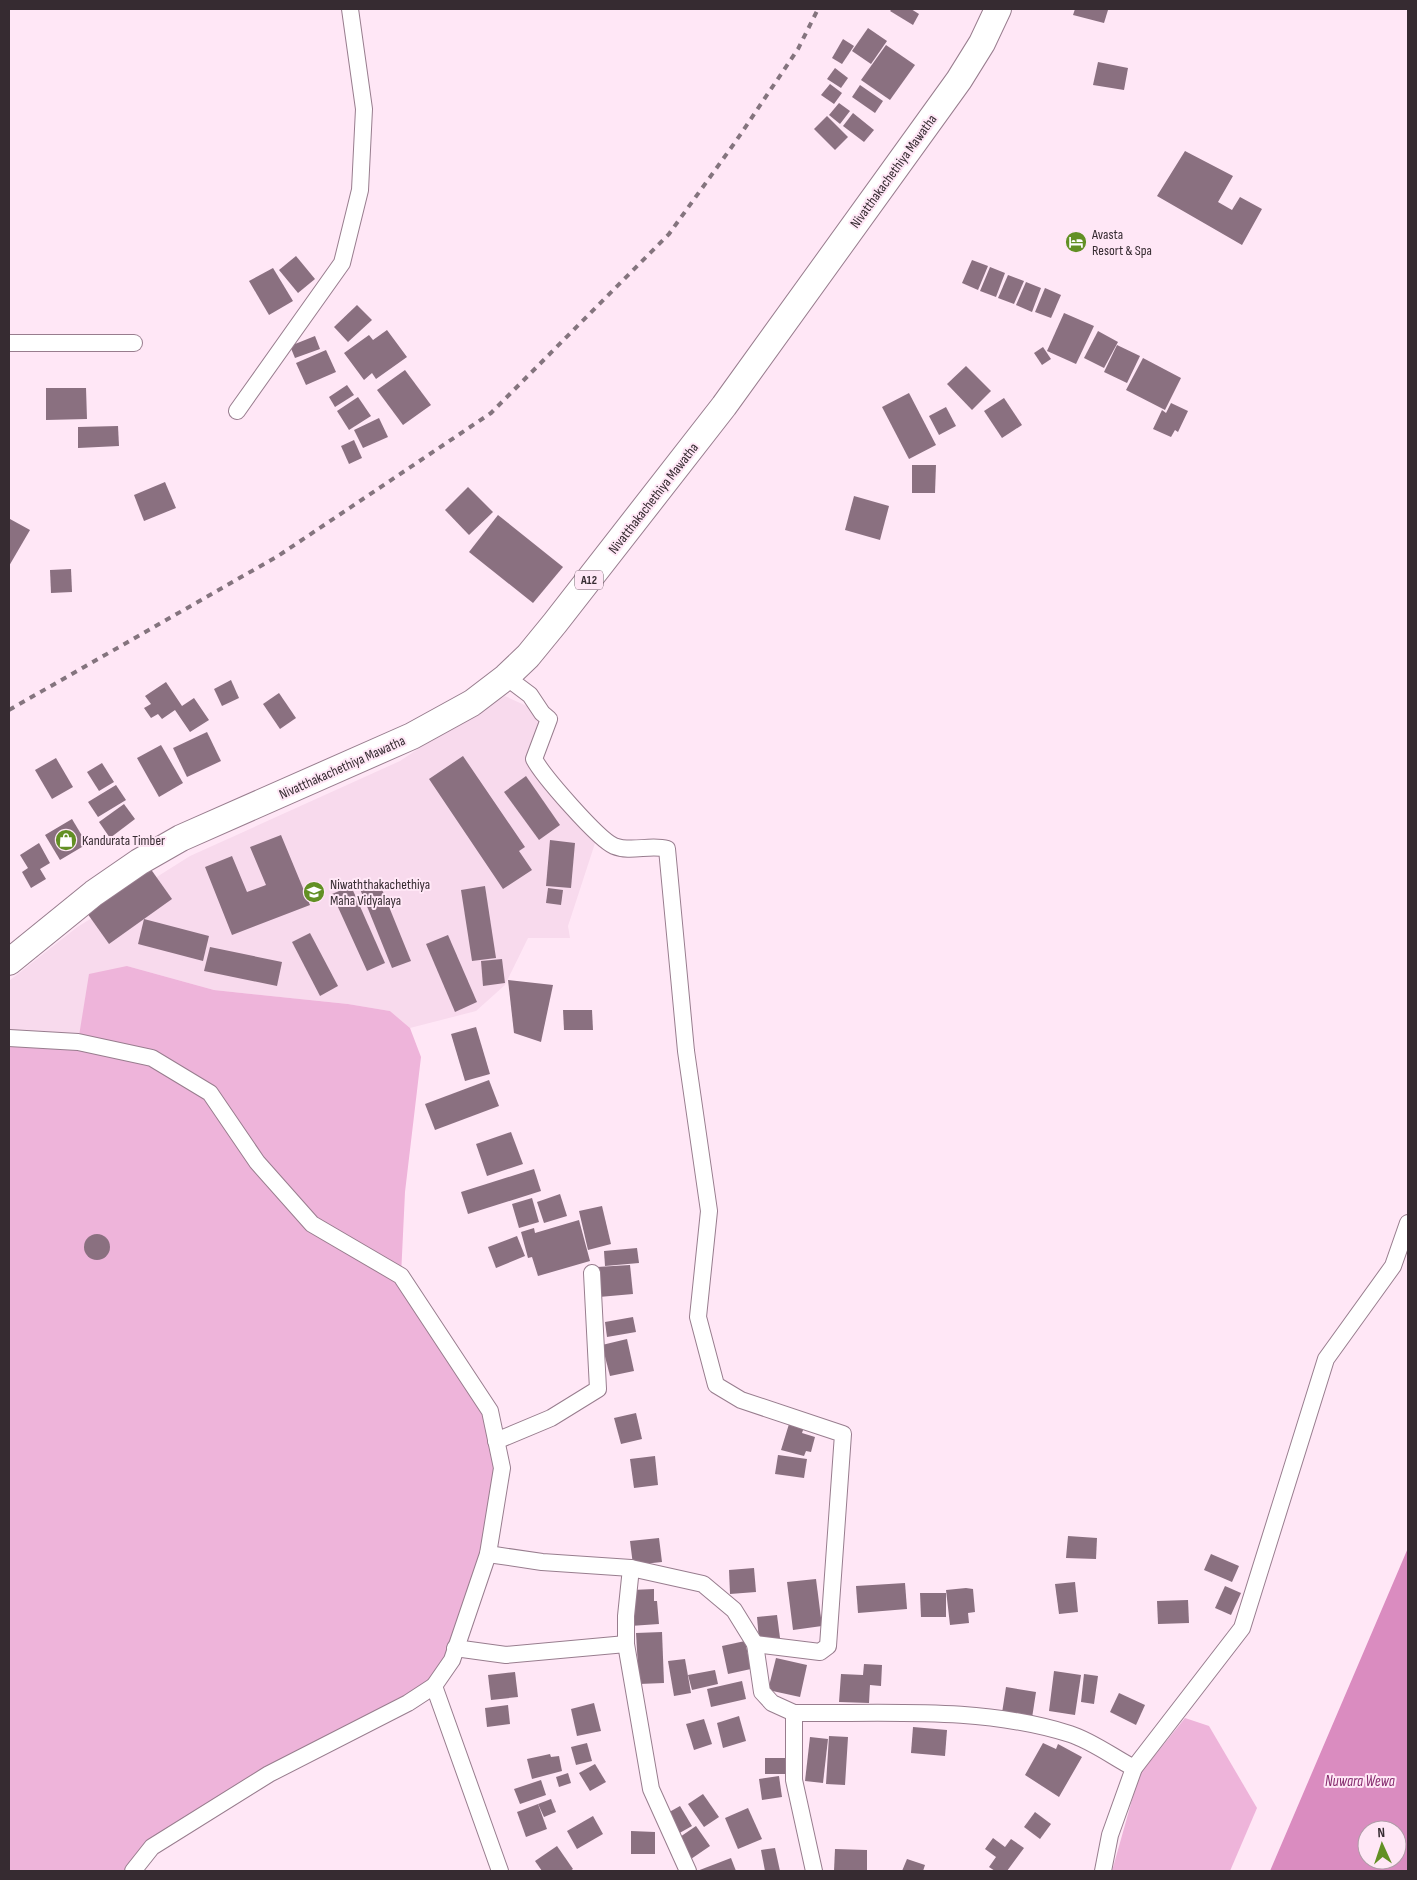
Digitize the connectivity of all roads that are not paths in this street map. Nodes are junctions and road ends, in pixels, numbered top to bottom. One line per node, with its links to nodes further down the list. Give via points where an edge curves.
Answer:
1 (350, 9): 5 (street, via 364,109 360,190 342,263)
2 (998, 9): 6 (highway, Nivatthakachethiya Mawatha / A12, via 982,43 954,88 724,406 555,623)
3 (134, 342): 4 (street)
4 (9, 344)
5 (237, 411)
6 (506, 677): 7 (highway, Nivatthakachethiya Mawatha / A12, via 472,703 412,736 181,838 139,862 94,893); 15 (street, via 530,695 549,718 534,759 542,773 598,834 614,846 667,849 686,1051 710,1211 698,1317 716,1386 741,1400 843,1434 828,1646 820,1652)
7 (9, 962)
8 (9, 1038): 11 (street, via 78,1042 152,1058 210,1093 257,1162 312,1224 401,1276 490,1411)
9 (1408, 1223): 19 (street, via 1392,1266 1326,1359 1242,1628)
10 (592, 1273): 11 (street, via 598,1389 551,1418)
11 (496, 1441): 12 (street, via 502,1468)
12 (488, 1554): 13 (street, via 542,1562); 16 (street)
13 (631, 1568): 14 (street); 15 (street, via 702,1584 734,1610)
14 (626, 1644): 16 (street, via 506,1654); 22 (street, via 651,1789)
15 (755, 1644): 18 (street, via 762,1692 772,1703)
16 (455, 1648): 17 (street, via 452,1660)
17 (434, 1686): 20 (street, via 408,1703 269,1774 152,1847); 21 (street)
18 (794, 1713): 19 (street, via 958,1714 1028,1724 1071,1734); 23 (street, via 794,1780)
19 (1134, 1768): 24 (street, via 1110,1835)
20 (133, 1871)
21 (500, 1871)
22 (688, 1871)
23 (814, 1871)
24 (1103, 1871)

